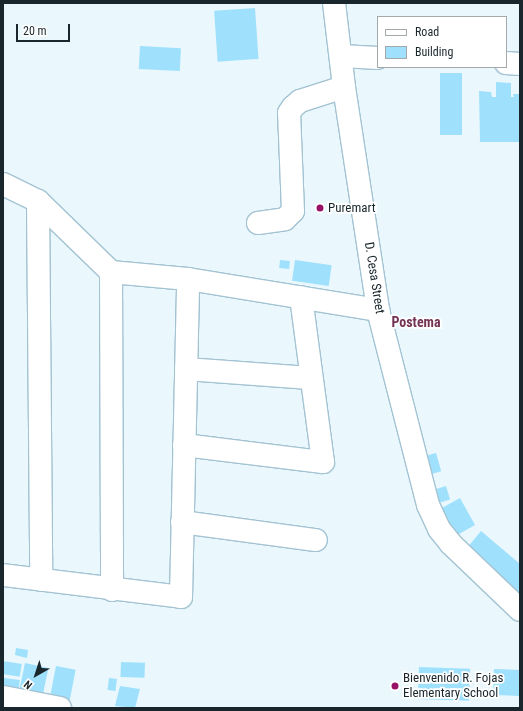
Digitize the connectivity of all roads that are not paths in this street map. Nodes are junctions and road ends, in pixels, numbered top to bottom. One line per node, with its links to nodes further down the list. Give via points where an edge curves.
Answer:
1 (334, 3): 2 (street, D. Cesa Street)
2 (341, 56): 3 (street); 6 (street, D. Cesa Street)
3 (377, 58)
4 (507, 63): 5 (street)
5 (520, 64)
6 (344, 87): 9 (street, via 300,101 289,113 293,212 285,219); 13 (street, D. Cesa Street)
7 (3, 184): 8 (street)
8 (38, 201): 10 (street); 20 (street)
9 (258, 223)
10 (111, 272): 11 (street); 21 (street)
11 (188, 279): 12 (street); 14 (street)
12 (301, 297): 13 (street); 15 (street)
13 (378, 310): 22 (street, D. Cesa Street, via 428,505 439,529 470,564)
14 (186, 369): 15 (street); 16 (street)
15 (310, 378): 16 (street, via 323,462)
16 (184, 445): 17 (street)
17 (182, 522): 18 (street); 21 (street, via 181,597)
18 (316, 540)
19 (3, 575): 20 (street)
20 (41, 580): 21 (street)
21 (112, 590)
22 (520, 610)
23 (3, 697): 24 (street)
24 (60, 708)

